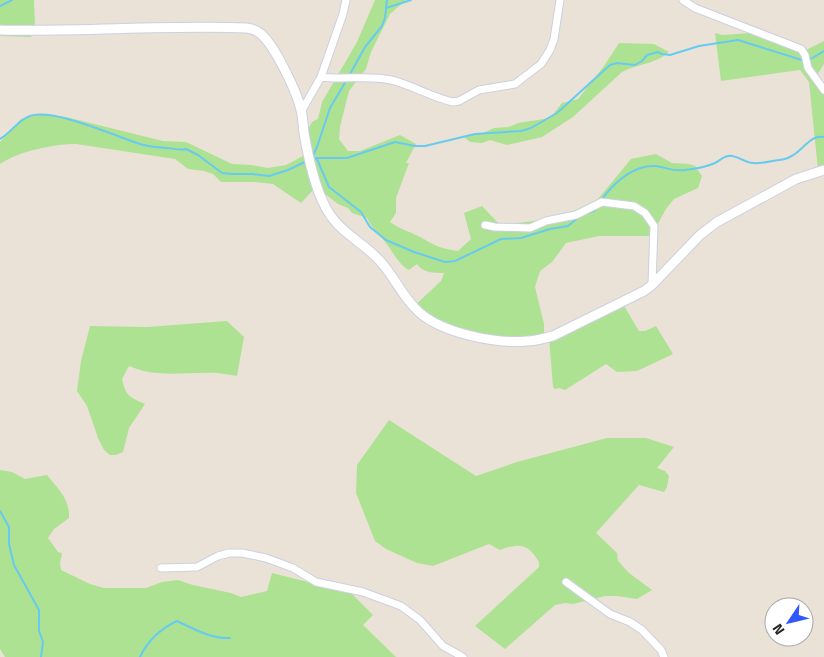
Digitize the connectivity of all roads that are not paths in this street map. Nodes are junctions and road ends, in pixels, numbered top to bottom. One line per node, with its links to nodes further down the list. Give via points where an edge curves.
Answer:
1 (346, 0): 5 (street)
2 (560, 0): 5 (street, via 555,36 545,59 512,85 479,90 453,102 390,80)
3 (683, 0): 6 (street, via 801,49 808,68)
4 (0, 30): 7 (street, via 194,26 256,30 277,55)
5 (321, 77): 7 (street)
6 (824, 90)
7 (302, 110): 10 (street, via 318,192 329,216 380,260 403,296 420,313 444,327 488,339 532,341 576,325)
8 (824, 170): 10 (street, via 796,179 707,228)
9 (485, 225): 10 (street, via 530,228 576,215 602,202 634,206 645,213 654,226)
10 (652, 285)
11 (161, 568): 13 (street, via 197,567 235,552 266,558 293,568 316,582 372,594 401,606 420,620 443,646)
12 (566, 582): 14 (street, via 610,614 642,630)
13 (463, 657)
14 (664, 657)

